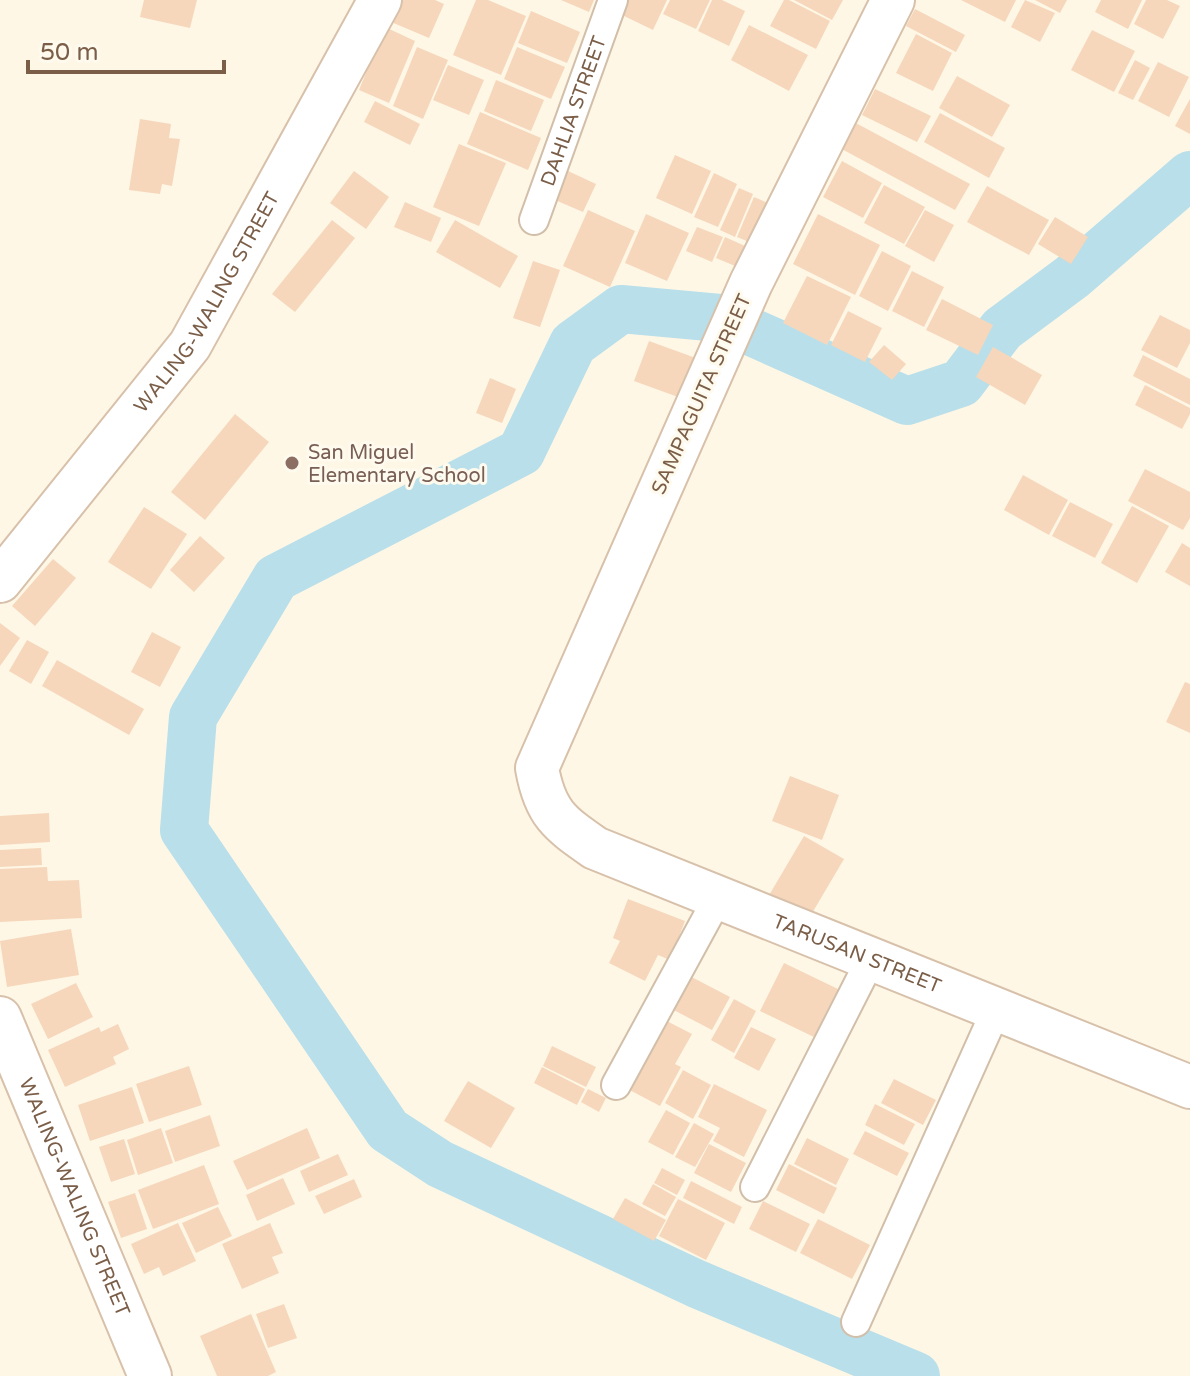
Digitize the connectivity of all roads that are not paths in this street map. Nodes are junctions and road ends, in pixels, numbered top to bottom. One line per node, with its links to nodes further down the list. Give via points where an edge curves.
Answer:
1 (380, 0): 5 (street, WALING-WALING STREET, via 190,345)
2 (613, 0): 4 (street, DAHLIA STREET)
3 (893, 0): 6 (street, SAMPAGUITA STREET, via 733,321 537,768)
4 (534, 220)
5 (0, 581)
6 (542, 797): 7 (street, TARUSAN STREET, via 562,825 595,848)
7 (719, 896): 8 (street, TARUSAN STREET); 11 (street)
8 (871, 959): 9 (street, TARUSAN STREET); 13 (street)
9 (997, 1008): 12 (street, TARUSAN STREET); 14 (street)
10 (0, 1018): 15 (street, WALING-WALING STREET)
11 (616, 1085)
12 (1190, 1087)
13 (755, 1187)
14 (856, 1322)
15 (150, 1376)

